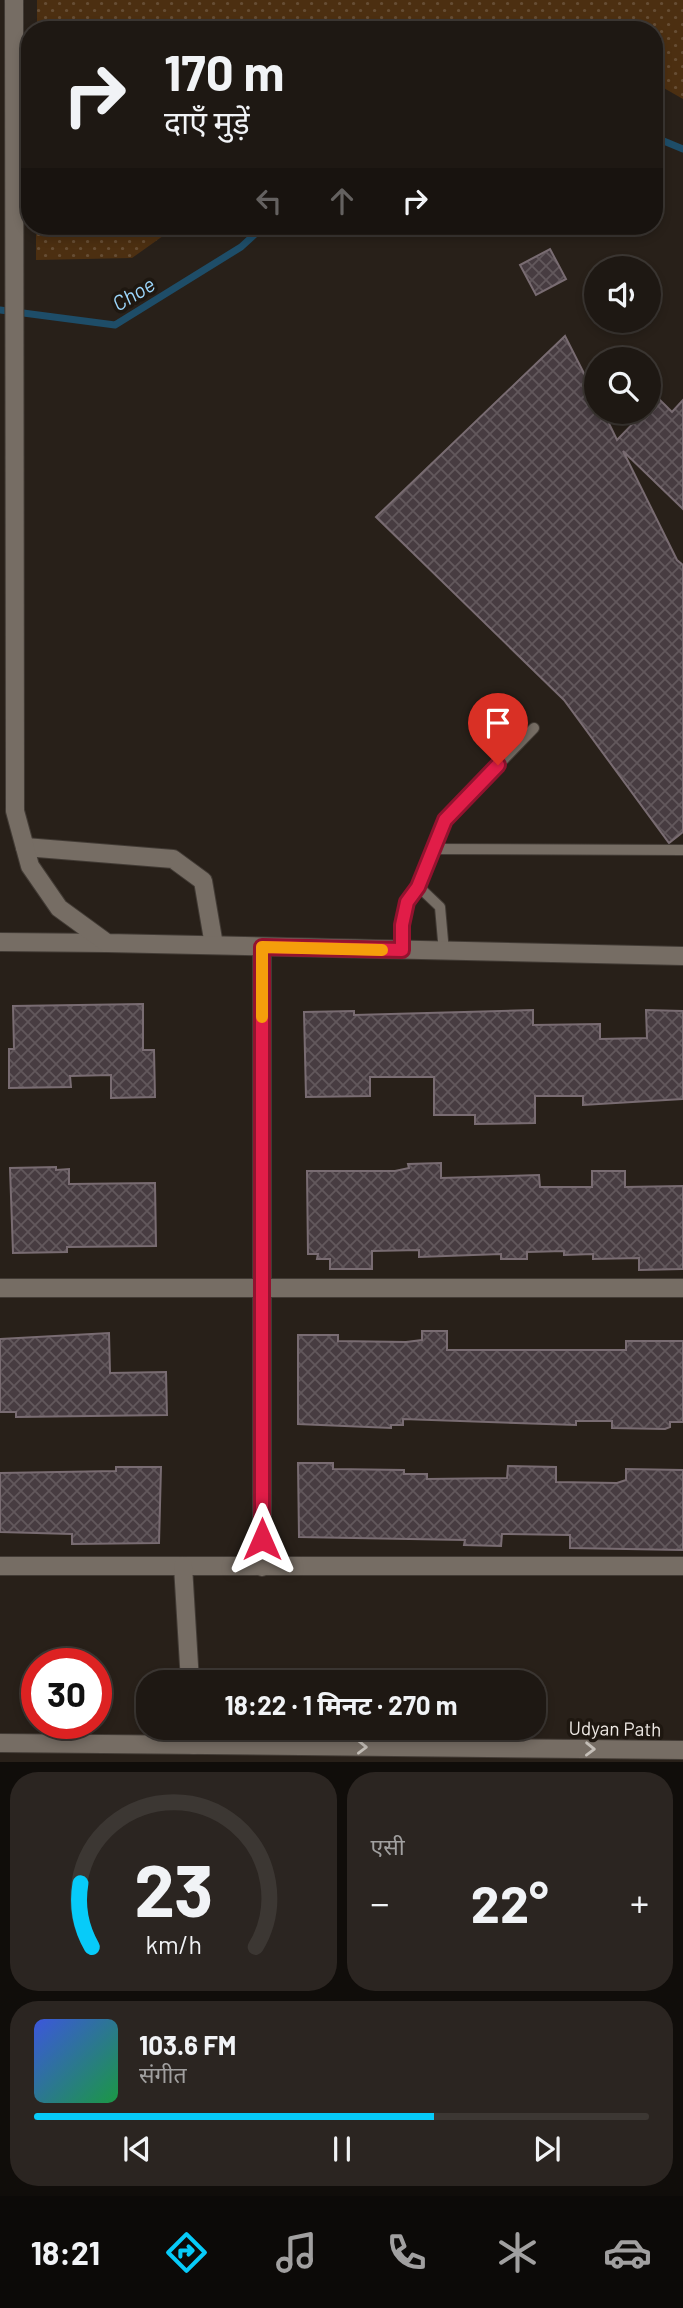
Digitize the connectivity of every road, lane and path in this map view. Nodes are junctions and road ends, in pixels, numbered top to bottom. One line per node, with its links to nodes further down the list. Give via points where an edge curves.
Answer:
1 (14, 0): 2 (street)
2 (7, 33): 4 (street, via 14,264 15,811)
3 (534, 728): 5 (lane, via 445,820)
4 (25, 846): 9 (street, via 30,866 59,908); 10 (street, via 173,859 203,881)
5 (435, 849): 6 (lane); 7 (lane)
6 (683, 849)
7 (418, 887): 12 (lane, via 407,902); 13 (lane, via 440,907)
8 (0, 943): 9 (street)
9 (107, 943): 10 (street)
10 (214, 945): 11 (street)
11 (262, 947): 12 (street); 16 (street)
12 (402, 950): 13 (street)
13 (444, 952): 14 (street)
14 (683, 956)
15 (0, 1287): 16 (street)
16 (260, 1288): 17 (street); 21 (street)
17 (683, 1288)
18 (0, 1566): 19 (street)
19 (183, 1566): 21 (street); 22 (street)
20 (683, 1566): 21 (street)
21 (262, 1567)
22 (189, 1670)
23 (136, 1738): 25 (street, Udyan Path)
24 (333, 1740): 26 (street, Udyan Path, one-way to 26)
25 (0, 1743)
26 (683, 1750)

